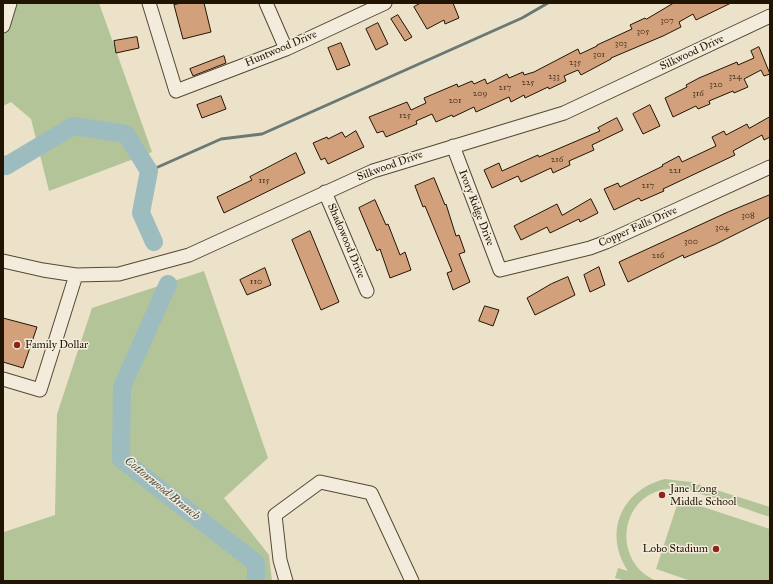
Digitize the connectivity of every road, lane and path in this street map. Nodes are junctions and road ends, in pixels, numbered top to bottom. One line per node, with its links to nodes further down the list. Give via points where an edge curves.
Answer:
1 (10, 3): 6 (street)
2 (149, 3): 7 (street, Huntwood Drive, via 176,91)
3 (266, 3): 7 (street)
4 (385, 3): 7 (street, Huntwood Drive)
5 (770, 16): 8 (street, Silkwood Drive, via 564,113)
6 (3, 26)
7 (286, 49)
8 (453, 146): 10 (street, Silkwood Drive, via 373,170); 12 (street, Ivory Ridge Drive)
9 (770, 167): 12 (street, Copper Falls Drive, via 606,242)
10 (325, 192): 13 (street, Silkwood Drive, via 189,255 119,274); 14 (street, Shadowood Drive)
11 (3, 261): 13 (street, Silkwood Drive)
12 (500, 270)
13 (76, 275): 15 (street, via 40,390)
14 (367, 291)
15 (3, 379)
16 (286, 581): 17 (street, via 280,560 275,515 320,482 371,493)
17 (412, 581)

